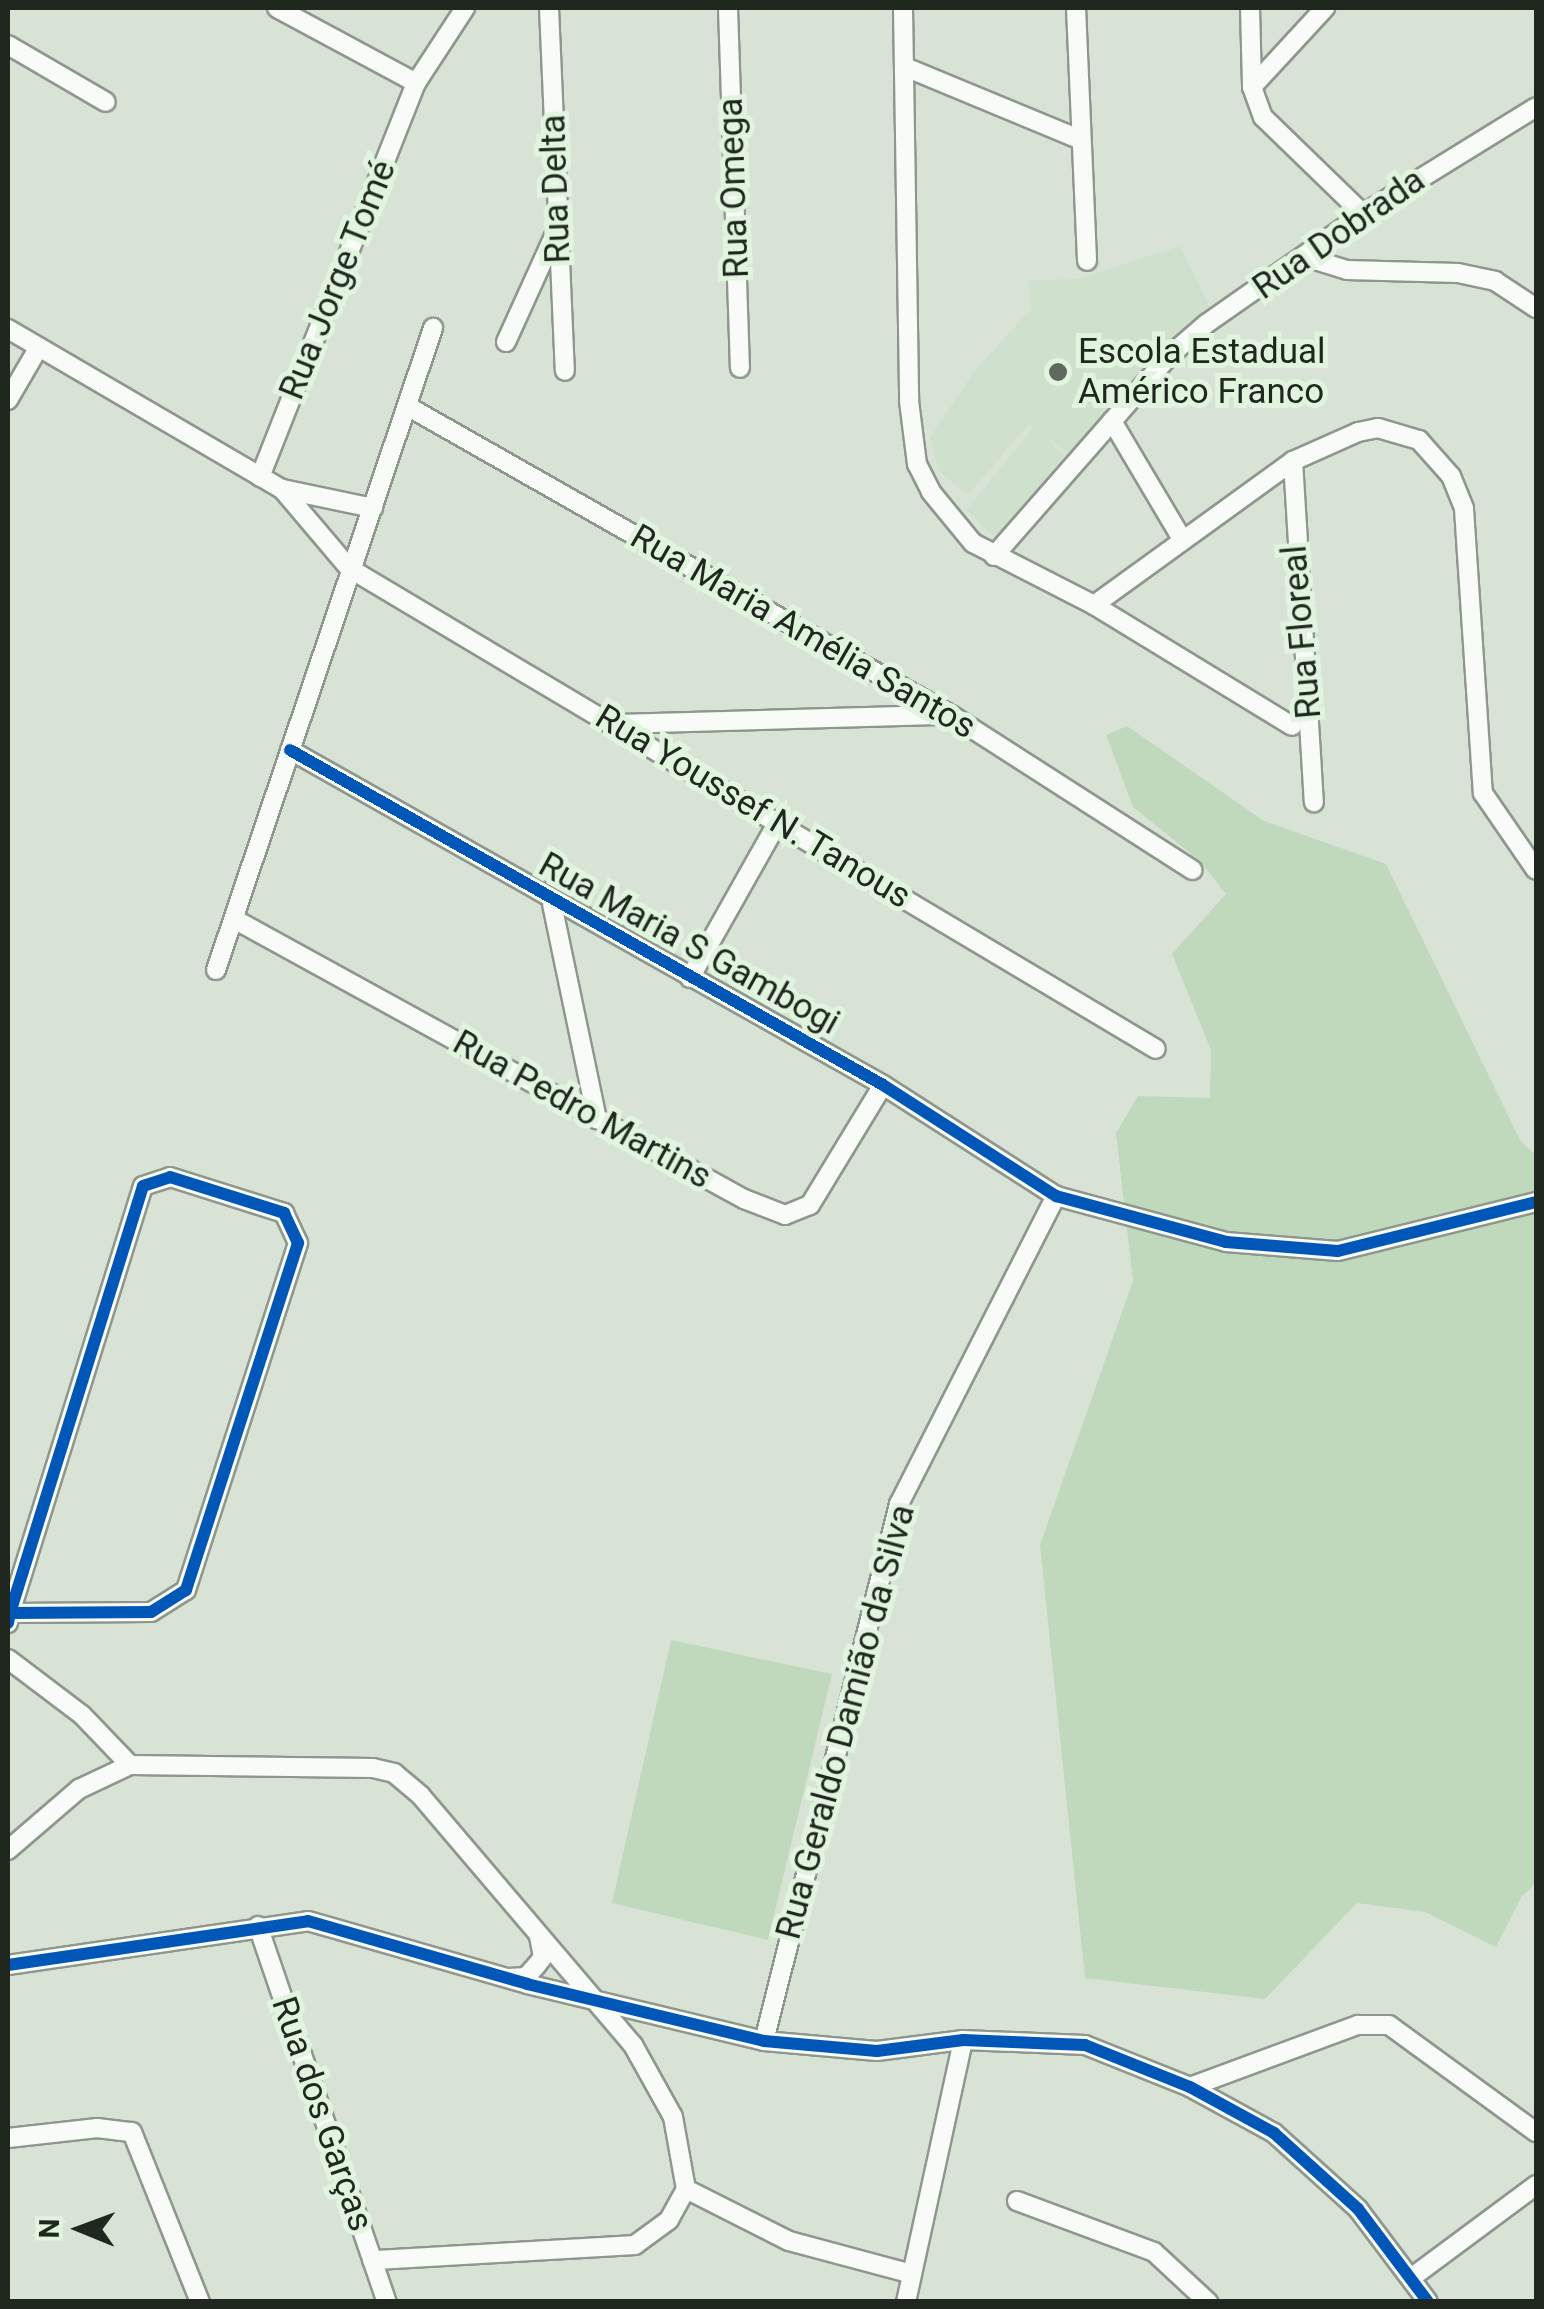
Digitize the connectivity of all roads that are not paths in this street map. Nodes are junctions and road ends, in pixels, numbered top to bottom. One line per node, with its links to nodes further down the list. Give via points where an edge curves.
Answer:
1 (277, 8): 11 (street)
2 (465, 8): 11 (street, Rua Jorge Tomé)
3 (549, 8): 17 (street, Rua Delta)
4 (728, 8): 25 (street, Rua Omega)
5 (903, 8): 10 (street)
6 (1076, 8): 15 (street)
7 (1250, 8): 12 (street)
8 (1325, 8): 12 (street)
9 (8, 46): 13 (street)
10 (904, 66): 15 (street); 35 (street, via 911,434 917,464 949,520)
11 (416, 83): 31 (street, Rua Jorge Tomé)
12 (1252, 87): 16 (street, via 1281,140)
13 (106, 102)
14 (1536, 107): 16 (street, Rua Dobrada)
15 (1079, 139): 19 (street)
16 (1363, 214): 18 (street, Rua Dobrada)
17 (558, 229): 23 (street); 26 (street, Rua Delta)
18 (1305, 256): 20 (street, via 1347,270 1458,272 1495,281); 29 (street, Rua Dobrada, via 1181,346)
19 (1087, 261)
20 (1536, 308)
21 (8, 328): 24 (street)
22 (433, 328): 28 (street)
23 (506, 342)
24 (39, 347): 27 (street); 31 (street)
25 (740, 368)
26 (564, 371)
27 (8, 400)
28 (407, 406): 33 (street); 38 (street, Rua Maria Amélia Santos)
29 (1112, 421): 34 (street); 35 (street, Rua Dobrada)
30 (1293, 462): 34 (street); 42 (street, Rua Floreal); 45 (street, via 1378,428 1418,440 1451,476 1464,508 1483,793)
31 (260, 477): 32 (street)
32 (282, 489): 33 (street); 36 (street, Rua Youssef N. Tanous)
33 (373, 508): 36 (street)
34 (1182, 538): 37 (street)
35 (994, 556): 37 (street)
36 (348, 568): 39 (street, Rua Youssef N. Tanous, via 490,656); 41 (street)
37 (1094, 605): 40 (street)
38 (951, 715): 39 (street); 44 (street, Rua Maria Amélia Santos)
39 (618, 724): 43 (street, Rua Youssef N. Tanous)
40 (1292, 726)
41 (290, 750): 46 (street, Rua Maria S Gambogi); 47 (street)
42 (1314, 802)
43 (778, 822): 49 (street); 50 (street, Rua Youssef N. Tanous)
44 (1192, 870)
45 (1536, 870)
46 (552, 904): 49 (street, Rua Maria S Gambogi); 52 (street)
47 (234, 920): 48 (street); 52 (street, Rua Pedro Martins)
48 (216, 970)
49 (690, 978): 51 (street, Rua Maria S Gambogi)
50 (1156, 1048)
51 (883, 1085): 52 (street, Rua Pedro Martins, via 799,1213 764,1208); 53 (street, Rua Maria S Gambogi)
52 (597, 1119)
53 (1056, 1196): 54 (street, Rua Maria S Gambogi, via 1226,1242 1338,1251); 65 (street, Rua Geraldo Damião da Silva, via 900,1504)
54 (1536, 1202)
55 (9, 1618): 55 (street, via 143,1186 170,1177 284,1213 298,1243 186,1590 150,1612)
56 (8, 1659): 57 (street, via 82,1714)
57 (130, 1765): 58 (street, via 79,1789); 60 (street, via 394,1773)
58 (8, 1850)
59 (258, 1926): 61 (street); 62 (street, via 332,1924); 72 (street, Rua dos Garças)
60 (538, 1932): 62 (street, via 543,1956 526,1977); 63 (street)
61 (8, 1965)
62 (508, 1978): 63 (street)
63 (600, 2003): 65 (street); 70 (street, via 663,2093 682,2146)
64 (962, 2040): 65 (street, via 877,2051); 66 (street, via 1085,2045); 73 (street)
65 (764, 2041)
66 (1190, 2087): 67 (street, via 1358,2024 1389,2024); 74 (street, via 1274,2133 1319,2168)
67 (1536, 2132)
68 (8, 2138): 75 (street, via 97,2128 132,2132)
69 (1536, 2185): 74 (street)
70 (686, 2189): 72 (street, via 669,2220 635,2245); 73 (street, via 789,2241)
71 (1017, 2200): 78 (street, via 1154,2252)
72 (372, 2260): 76 (street, Rua dos Garças)
73 (912, 2274): 77 (street)
74 (1411, 2278): 79 (street)
75 (200, 2302)
76 (386, 2302)
77 (906, 2302)
78 (1208, 2302)
79 (1428, 2302)

